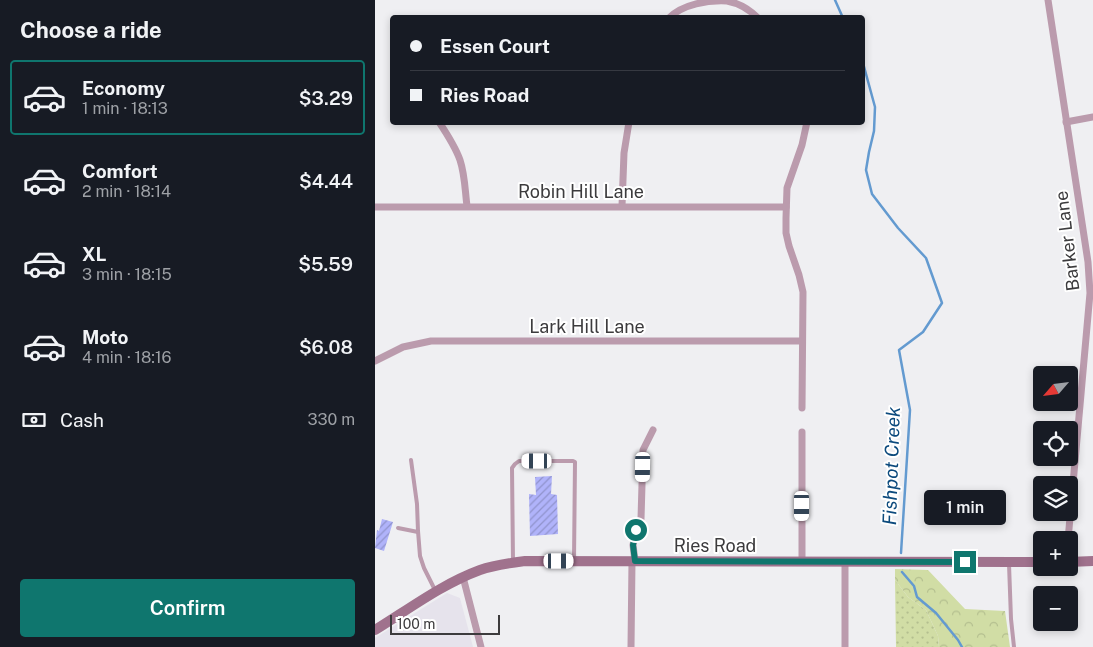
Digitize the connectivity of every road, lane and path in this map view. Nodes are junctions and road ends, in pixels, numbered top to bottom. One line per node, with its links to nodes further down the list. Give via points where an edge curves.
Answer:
1 (1048, 0): 5 (street, Barker Lane)
2 (672, 15): 3 (street, via 700,1 727,1)
3 (754, 15)
4 (1093, 118): 5 (street)
5 (1066, 122): 20 (street, Barker Lane, via 1090,294)
6 (441, 125): 10 (street, via 460,161)
7 (629, 125): 11 (street)
8 (806, 125): 12 (street, via 787,188)
9 (375, 206): 10 (street, Robin Hill Lane)
10 (467, 206): 11 (street, Robin Hill Lane)
11 (622, 206): 12 (street, Robin Hill Lane)
12 (786, 206): 13 (street, via 786,233 803,292)
13 (802, 341): 14 (street, Lark Hill Lane, via 431,341 403,347); 15 (street)
14 (375, 361)
15 (802, 408)
16 (653, 430): 23 (street, via 643,450 641,519 633,545)
17 (802, 432): 24 (street)
18 (411, 460): 21 (lane)
19 (398, 528): 21 (lane)
20 (1069, 531)
21 (418, 532): 32 (lane, via 420,556)
22 (574, 561): 23 (street, Ries Road); 30 (street, Ries Road); 30 (lane, via 574,461 519,461 512,468)
23 (633, 561): 24 (street, Ries Road); 35 (street)
24 (802, 561): 25 (street, Ries Road)
25 (845, 561): 27 (street, Ries Road); 36 (street)
26 (1093, 561): 29 (street)
27 (1009, 562): 28 (street, Ries Road); 37 (lane)
28 (1033, 562)
29 (1078, 562)
30 (513, 563): 31 (street, Ries Road)
31 (463, 577): 32 (street, Ries Road); 34 (street)
32 (436, 592): 33 (street, Ries Road)
33 (375, 630)
34 (481, 647)
35 (631, 647)
36 (845, 647)
37 (1014, 647)

